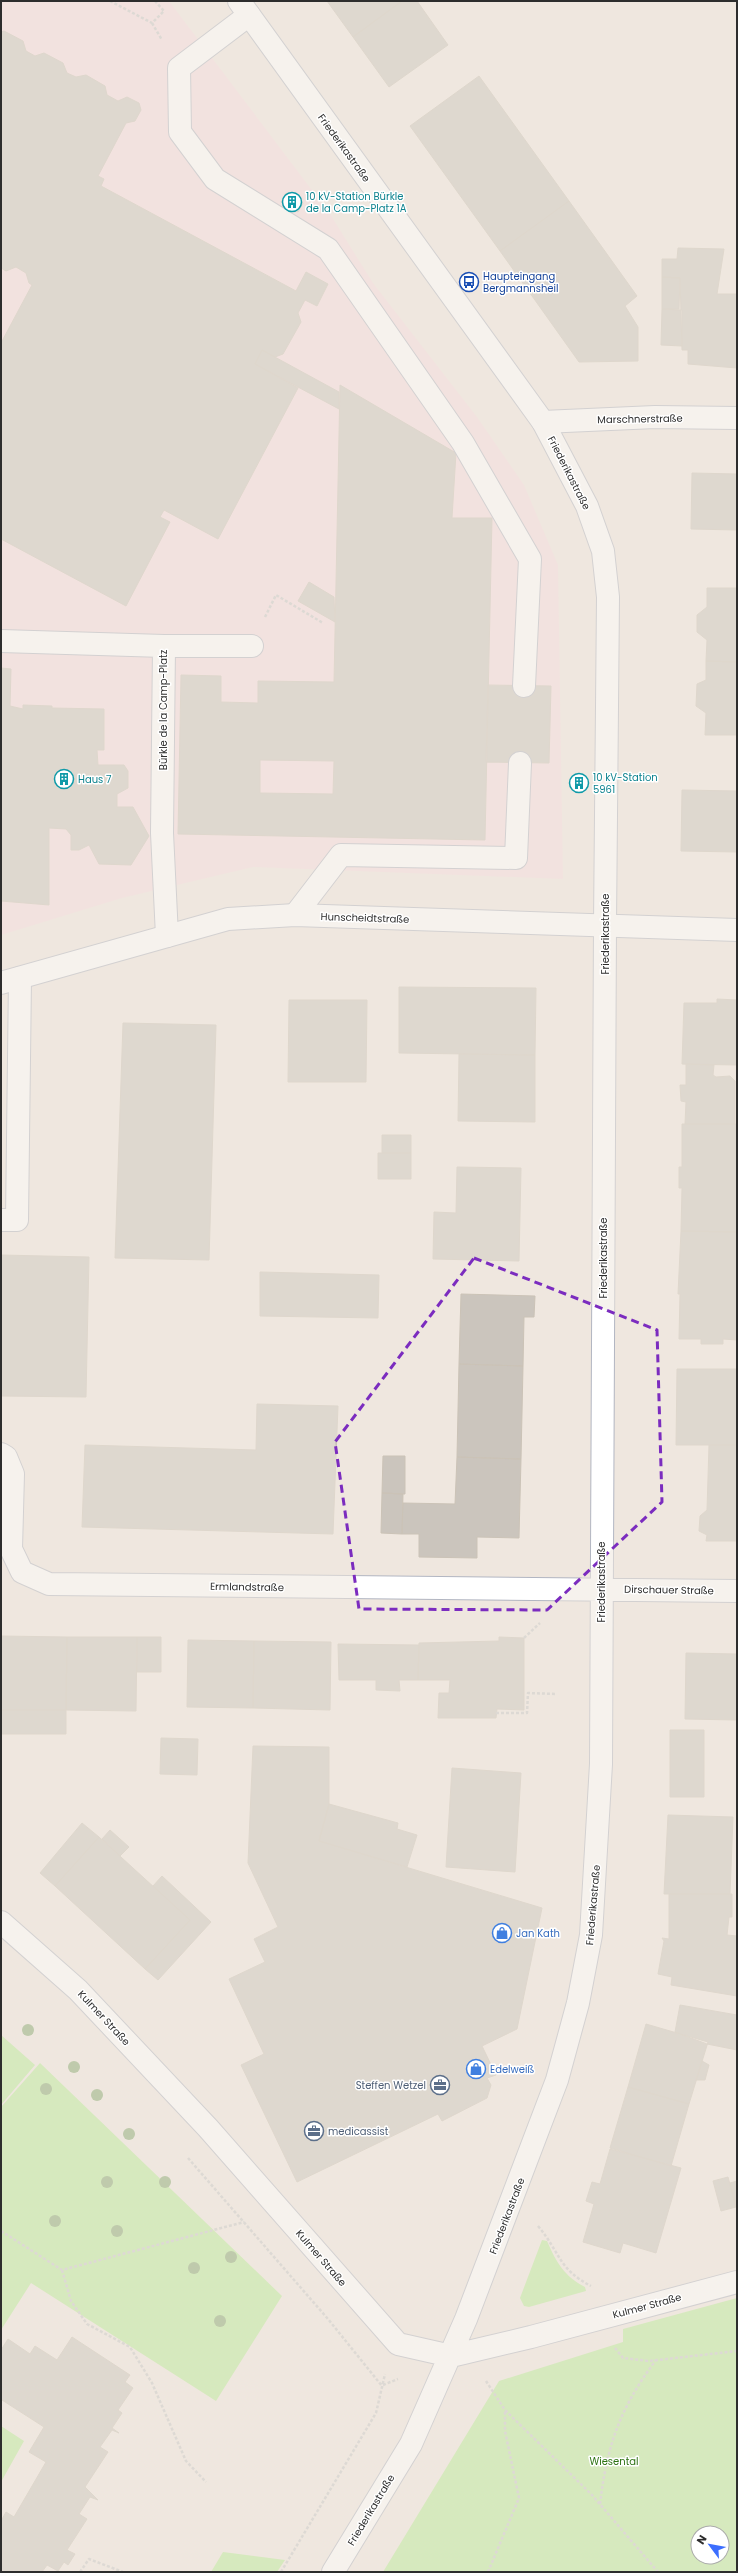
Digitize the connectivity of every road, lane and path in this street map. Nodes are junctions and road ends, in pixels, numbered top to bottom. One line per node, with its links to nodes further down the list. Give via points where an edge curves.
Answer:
1 (110, 1): 2 (path, via 152,23 164,11)
2 (155, 1)
3 (244, 8): 5 (street, Friederikastraße); 10 (street, via 179,68 180,132 215,179 328,249 463,443 530,559)
4 (737, 418): 5 (street, Marschnerstraße, via 655,417)
5 (543, 422): 13 (street, Friederikastraße, via 587,506 603,551 608,597)
6 (323, 623): 9 (path, via 276,595)
7 (1, 641): 8 (street, Bürkle de la Camp-Platz)
8 (164, 646): 9 (street); 15 (street, Bürkle de la Camp-Platz, via 162,833)
9 (252, 646)
10 (524, 686)
11 (520, 763): 12 (street, via 516,858 341,855)
12 (295, 915): 13 (street, Hunscheidtstraße); 15 (street, Hunscheidtstraße, via 228,919)
13 (605, 925): 14 (street, Hunscheidtstraße); 19 (street, Friederikastraße)
14 (737, 930)
15 (167, 936): 16 (street, Hunscheidtstraße)
16 (11, 981): 17 (street, via 17,1220)
17 (1, 1220)
18 (1, 1454): 19 (street, Ermlandstraße, via 6,1457 13,1474 11,1549 22,1572 49,1584 352,1589)
19 (601, 1589): 20 (street, Dirschauer Straße); 36 (street, Friederikastraße, via 601,1764 591,1935 578,2003 557,2080 523,2176)
20 (737, 1591)
21 (544, 1619): 22 (path)
22 (524, 1638)
23 (557, 1694): 24 (path, via 528,1693 527,1714)
24 (496, 1713)
25 (1, 1922): 27 (street, Kulmer Straße, via 78,1990 208,2128)
26 (182, 2152): 28 (path)
27 (284, 2216): 28 (path); 36 (street, Kulmer Straße, via 398,2344)
28 (243, 2222): 31 (path); 40 (path, via 328,2319)
29 (538, 2226): 33 (path, via 549,2239 563,2266 576,2278)
30 (1, 2231): 31 (path)
31 (62, 2270): 42 (path, via 71,2301 87,2324 130,2347 152,2383 186,2461)
32 (737, 2282): 36 (street, Kulmer Straße, via 532,2338)
33 (594, 2288)
34 (614, 2346): 37 (path, via 623,2358)
35 (737, 2350): 37 (path)
36 (450, 2356): 47 (street, Friederikastraße, via 411,2444)
37 (656, 2360): 43 (path, via 620,2416 605,2464)
38 (491, 2375): 41 (path, via 484,2378)
39 (397, 2379): 40 (path)
40 (382, 2386): 46 (path, via 376,2413)
41 (505, 2410): 43 (path); 48 (path, via 505,2431 519,2498)
42 (206, 2482)
43 (600, 2504): 49 (path)
44 (80, 2572): 45 (path, via 89,2559)
45 (123, 2572)
46 (281, 2572)
47 (333, 2572)
48 (488, 2572)
49 (658, 2572)

